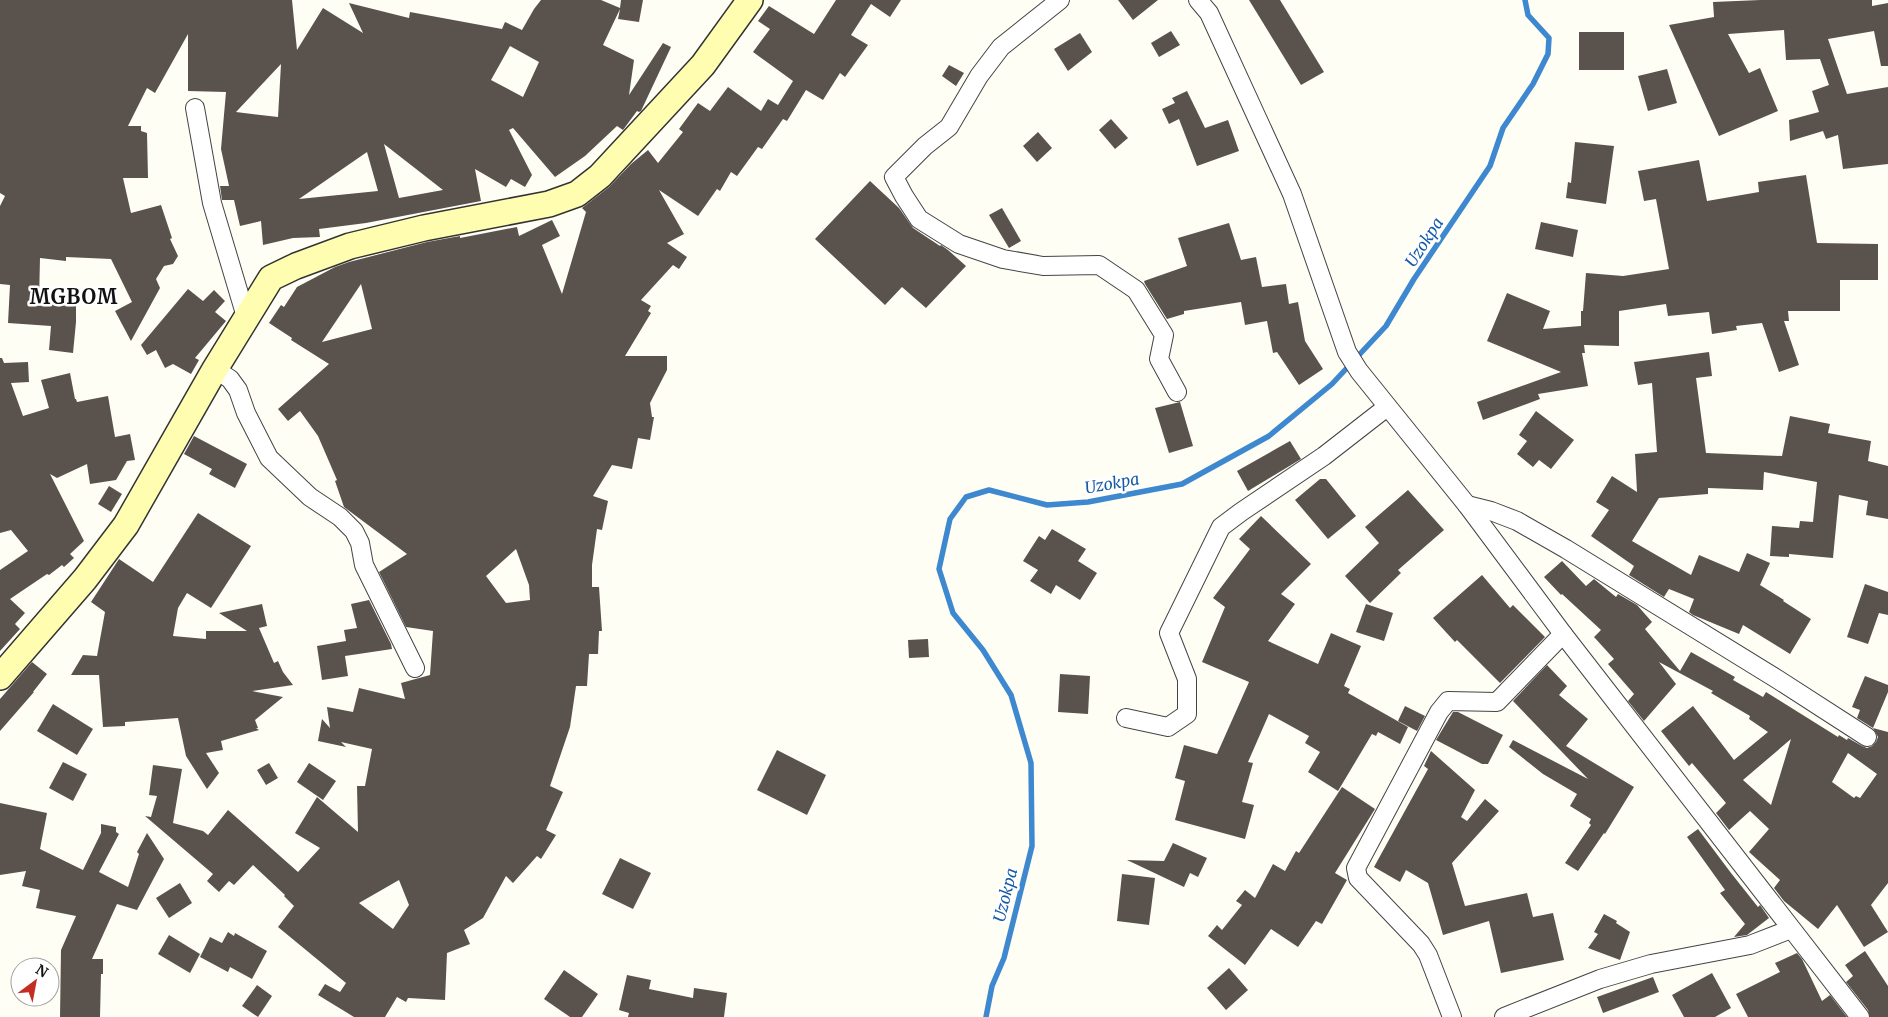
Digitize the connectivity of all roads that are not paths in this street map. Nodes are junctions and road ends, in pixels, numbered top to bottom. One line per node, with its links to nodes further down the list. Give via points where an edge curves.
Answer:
1 (750, 0): 5 (main road, via 703,65 607,169 577,194 548,204 350,246 296,266 271,278)
2 (1060, 0): 7 (street, via 1001,48 979,76 949,127 894,177 919,219 959,244 1003,259 1043,266 1099,265 1136,290 1164,335 1159,359)
3 (1198, 0): 8 (street, via 1209,13 1292,194 1347,352)
4 (195, 108): 5 (street, via 212,203)
5 (246, 317): 6 (main road)
6 (216, 369): 11 (street, via 238,390 269,458 310,497 354,530 364,565); 12 (main road, via 126,525 86,579)
7 (1177, 392)
8 (1387, 407): 9 (street); 13 (street, via 1221,528 1169,633 1187,679 1187,714 1168,727)
9 (1467, 505): 10 (street); 14 (street, via 1517,521 1566,549)
10 (1563, 634): 15 (street); 16 (street, via 1497,702 1448,701 1439,712 1356,868 1358,878 1421,944)
11 (415, 668)
12 (1, 674)
13 (1126, 718)
14 (1867, 738)
15 (1791, 929): 17 (street, via 1750,946 1651,964 1600,979); 18 (street)
16 (1452, 1017)
17 (1504, 1017)
18 (1860, 1017)

